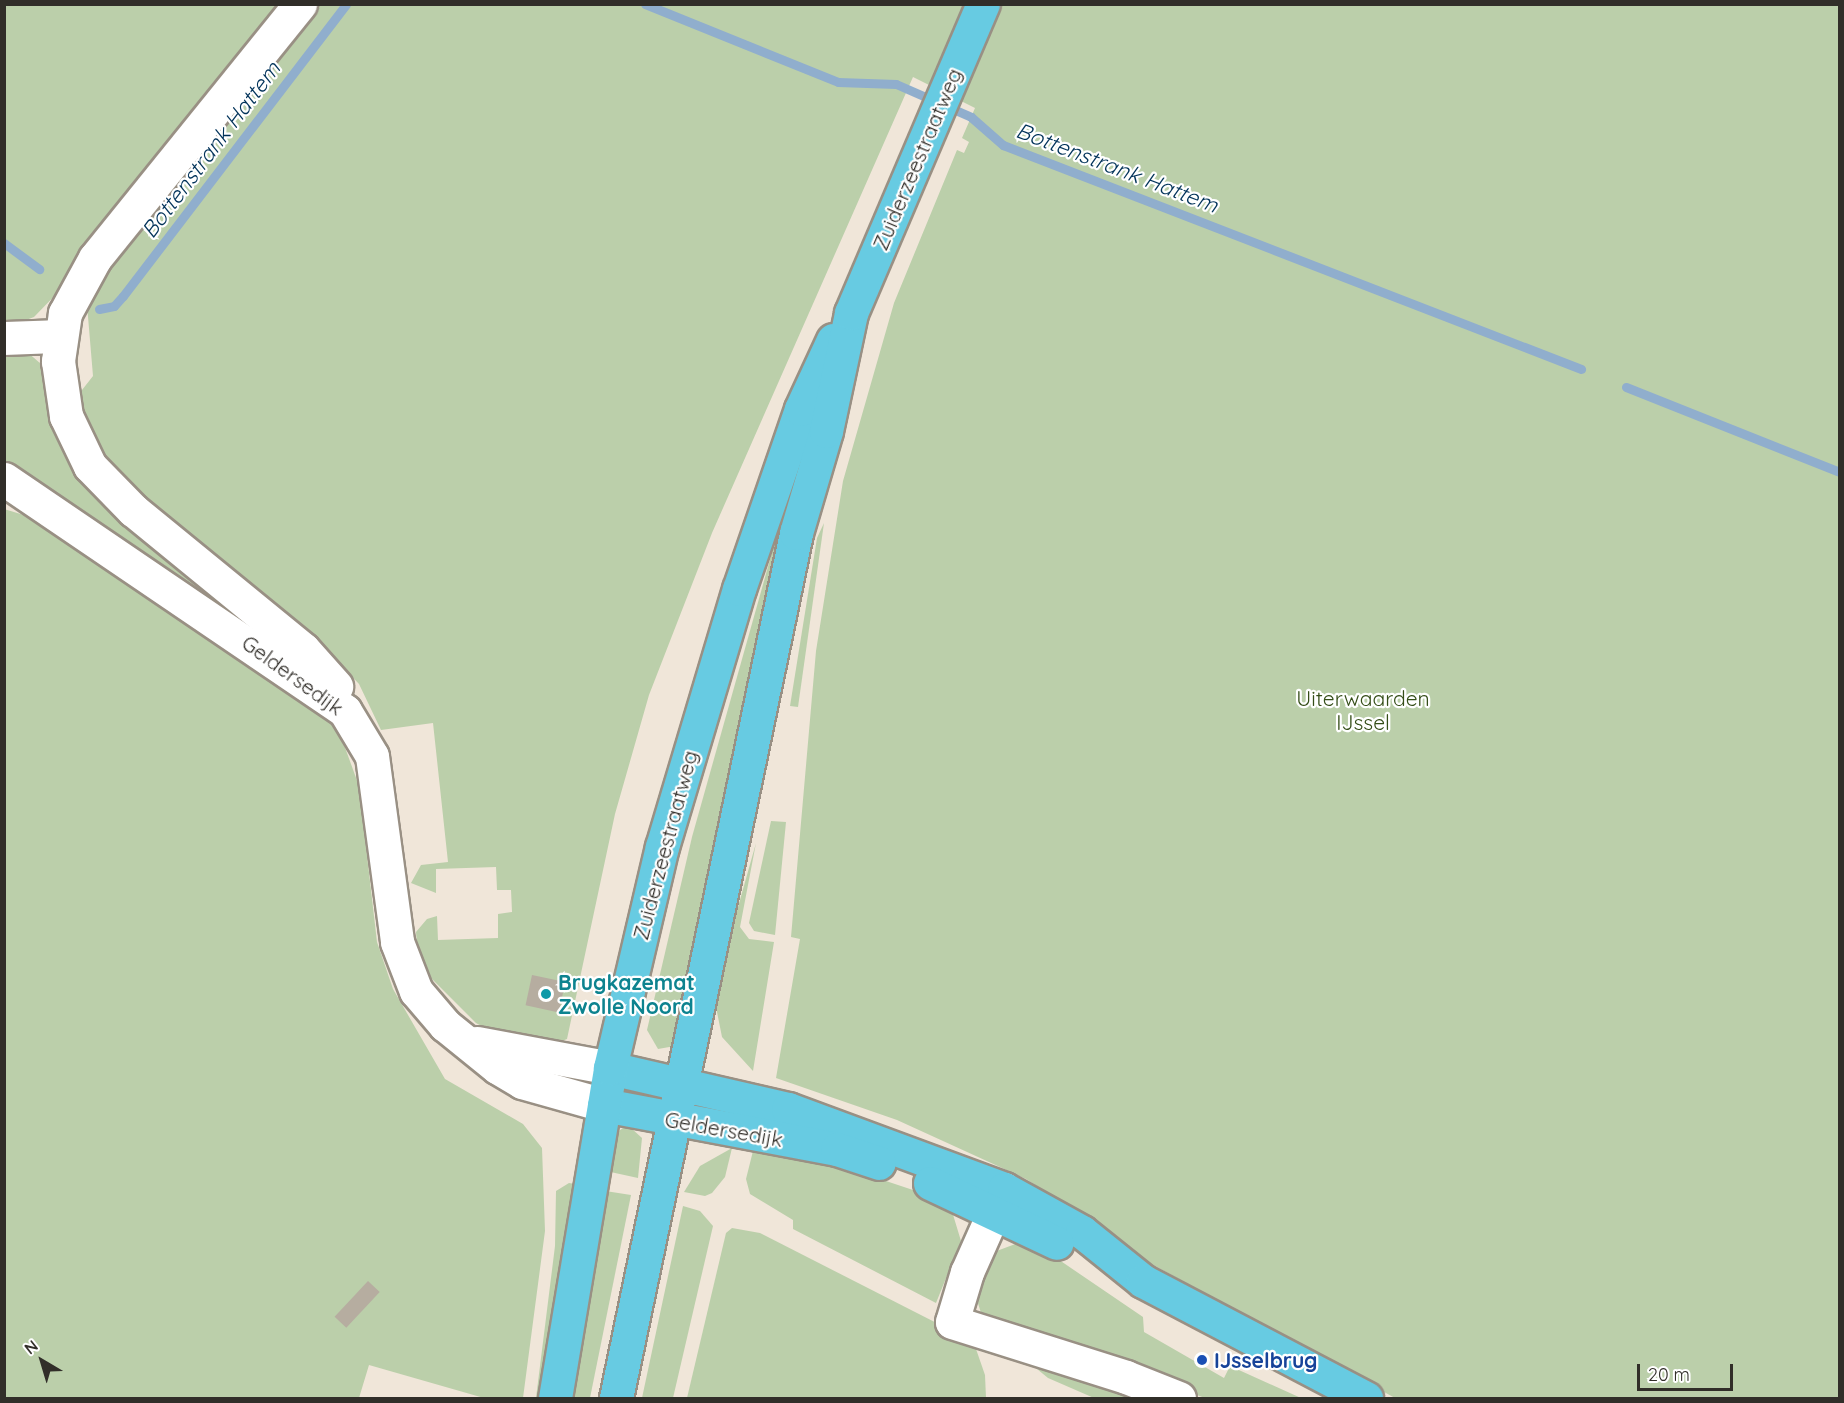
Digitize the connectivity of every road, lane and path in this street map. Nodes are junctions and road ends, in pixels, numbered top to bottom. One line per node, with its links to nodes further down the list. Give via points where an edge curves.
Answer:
1 (300, 4): 4 (street, via 95,258 74,290)
2 (983, 4): 3 (main road, Zuiderzeestraatweg)
3 (851, 314): 9 (main road, Zuiderzeestraatweg, via 826,351 801,409 703,700 662,848); 10 (main road, Zuiderzeestraatweg, via 826,431 796,533)
4 (59, 336): 5 (street); 7 (street, via 60,388 66,416 90,466 133,510 311,656 340,692)
5 (4, 338)
6 (4, 478): 7 (street, Geldersedijk)
7 (345, 711): 8 (street, Geldersedijk, via 364,739 375,768 403,965 430,1009)
8 (459, 1038): 9 (street, Geldersedijk, via 549,1060); 11 (street, Geldersedijk, via 522,1082)
9 (610, 1068): 10 (main road, Geldersedijk); 11 (main road, Zuiderzeestraatweg)
10 (683, 1084): 12 (main road, Zuiderzeestraatweg); 13 (main road, Geldersedijk, via 821,1119)
11 (604, 1105): 12 (main road, Geldersedijk); 14 (main road, Zuiderzeestraatweg)
12 (675, 1120): 13 (main road, Geldersedijk, via 837,1149); 15 (main road, Zuiderzeestraatweg)
13 (1000, 1200): 16 (street, via 967,1272 952,1322 1126,1377); 17 (main road, Geldersedijk, via 1082,1232 1143,1281)
14 (555, 1398)
15 (616, 1398)
16 (1179, 1398)
17 (1366, 1398)

